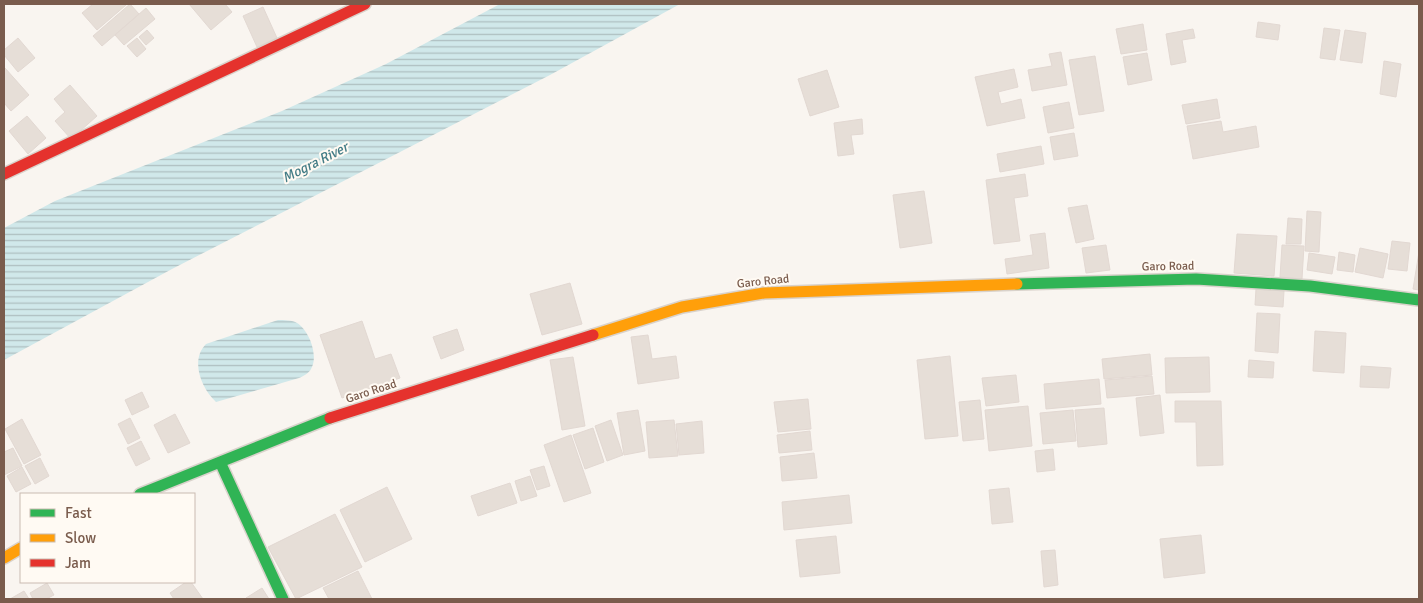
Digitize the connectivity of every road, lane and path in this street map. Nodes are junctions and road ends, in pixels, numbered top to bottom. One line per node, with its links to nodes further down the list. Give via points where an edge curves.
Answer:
1 (364, 4): 2 (street)
2 (4, 174)
3 (1419, 300): 4 (street, Garo Road, via 1310,286 1196,279 764,293 672,310 325,420)
4 (220, 462): 5 (street, Garo Road); 8 (street)
5 (142, 493)
6 (20, 549): 7 (street)
7 (4, 558)
8 (283, 599)

